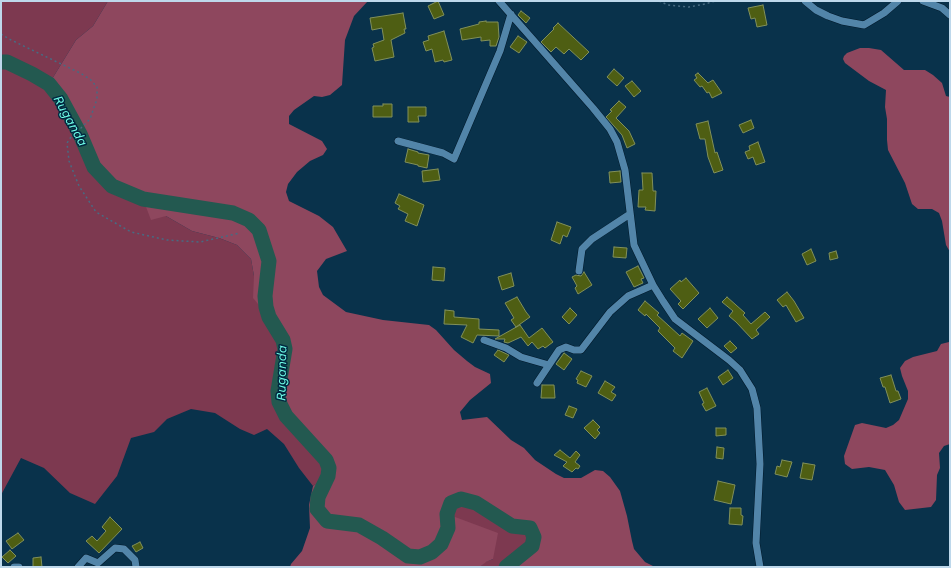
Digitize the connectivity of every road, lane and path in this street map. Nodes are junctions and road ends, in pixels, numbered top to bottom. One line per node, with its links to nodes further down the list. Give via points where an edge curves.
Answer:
1 (499, 1): 7 (street)
2 (658, 1): 3 (path, via 668,5 689,7)
3 (715, 1)
4 (805, 1): 5 (street, via 828,16 864,24 884,13)
5 (898, 1)
6 (923, 1): 8 (street, via 942,8)
7 (511, 14): 10 (street, via 500,51 454,159); 11 (street, via 610,129 621,153)
8 (950, 15)
9 (1, 34): 12 (path, via 90,79 97,87 97,99 90,119 67,143 69,161 79,186 96,212 132,232 167,240 200,242)
10 (398, 141)
11 (630, 214): 13 (street, via 592,239 582,249); 14 (street, via 634,245)
12 (240, 233)
13 (580, 271)
14 (653, 285): 16 (street, via 628,296 610,312 581,350 566,347 559,350); 22 (street, via 675,319 729,360 740,370 752,389 757,408 760,464 756,543)
15 (484, 340): 16 (street, via 521,357)
16 (549, 365): 17 (street)
17 (537, 383)
18 (14, 567): 19 (street)
19 (19, 567)
20 (78, 567): 21 (street, via 86,558 98,563 115,548 124,549 135,560)
21 (136, 567)
22 (760, 567)

